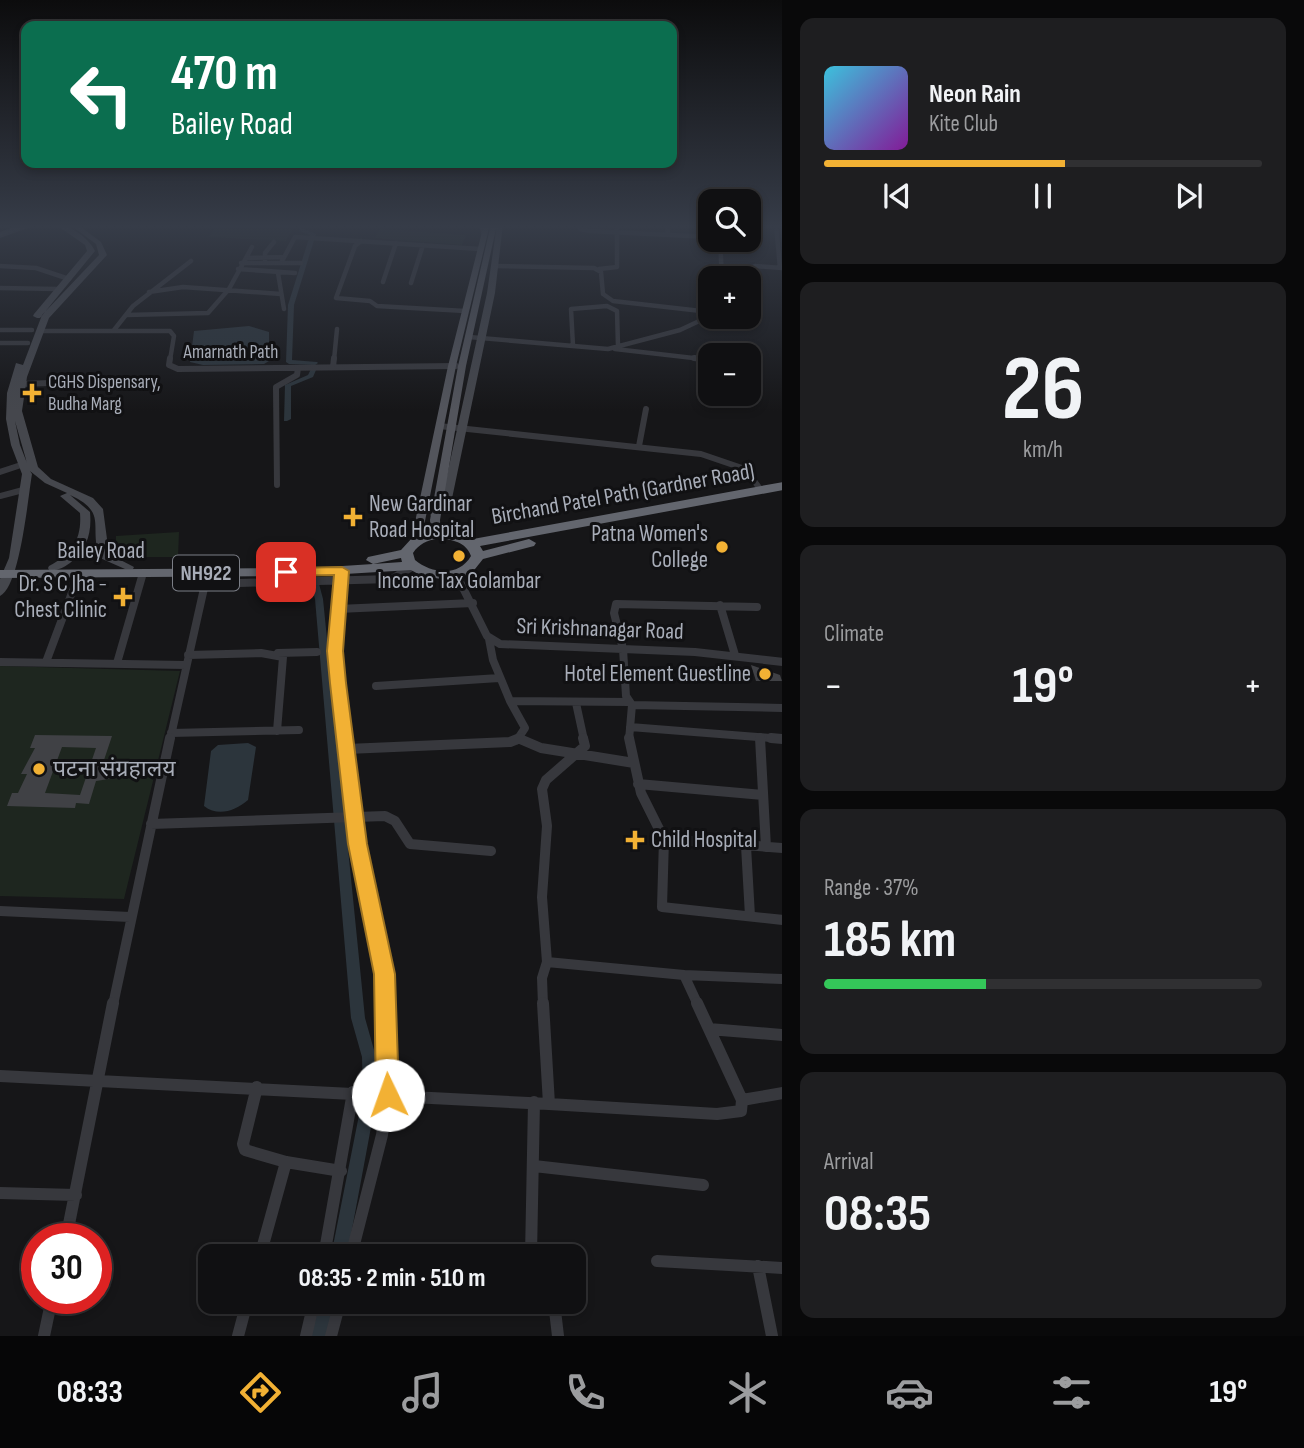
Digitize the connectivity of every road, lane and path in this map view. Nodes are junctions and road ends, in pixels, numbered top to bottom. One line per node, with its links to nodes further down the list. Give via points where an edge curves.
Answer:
1 (60, 286): 13 (main road)
2 (69, 286): 20 (main road)
3 (72, 286): 20 (main road)
4 (157, 286): 15 (street)
5 (230, 286): 14 (street)
6 (280, 286): 16 (street)
7 (338, 286): 18 (street, via 336,298 370,301 377,306)
8 (472, 286): 18 (main road)
9 (484, 286): 27 (main road)
10 (488, 286): 28 (main road)
11 (602, 286): 19 (street, via 603,294 613,301)
12 (0, 289): 13 (street)
13 (57, 289): 20 (main road)
14 (228, 290): 15 (street, via 183,287); 16 (street); 21 (street, via 208,313)
15 (149, 292): 21 (street)
16 (281, 294): 17 (street)
17 (284, 309)
18 (466, 311): 35 (main road)
19 (698, 312)
20 (42, 315): 25 (main road)
21 (126, 315): 26 (street)
22 (698, 320): 32 (street, via 680,330)
23 (337, 329): 37 (street)
24 (0, 330): 25 (street, Amarnath Path)
25 (36, 330): 26 (street, Amarnath Path); 30 (main road); 39 (main road)
26 (114, 330): 36 (street, Amarnath Path, via 170,331 174,336 167,360 178,369)
27 (469, 337): 28 (street); 35 (main road)
28 (482, 338): 31 (street); 44 (main road)
29 (0, 343): 30 (street)
30 (28, 343): 40 (main road)
31 (573, 346): 32 (street, via 571,309 601,306 617,311); 33 (street)
32 (618, 346): 33 (street)
33 (608, 349): 34 (street)
34 (698, 359)
35 (457, 366): 37 (street, Amarnath Path); 42 (main road); 43 (main road)
36 (298, 368): 37 (street, Amarnath Path); 48 (street, via 297,375 276,387)
37 (333, 368)
38 (132, 380): 39 (street)
39 (22, 384): 40 (main road)
40 (9, 406): 46 (main road, via 18,418)
41 (646, 409): 45 (street)
42 (439, 426): 43 (street); 57 (main road)
43 (450, 427): 44 (street); 54 (main road)
44 (461, 428): 45 (street); 54 (main road, via 445,508)
45 (639, 446): 51 (street, via 733,463 752,475)
46 (27, 467): 47 (street); 50 (main road); 58 (main road, via 85,512 82,546); 59 (main road, via 89,500 98,509 104,556)
47 (0, 472)
48 (277, 485)
49 (782, 486): 51 (highway, Birchand Patel Path (Gardner Road))
50 (23, 490): 53 (street); 60 (main road)
51 (761, 490): 56 (highway, Birchand Patel Path (Gardner Road))
52 (782, 494): 56 (highway)
53 (0, 496)
54 (436, 515): 55 (main road)
55 (436, 535): 56 (highway, via 452,536); 57 (highway, Bailey Road / NH922)
56 (475, 550): 63 (highway, via 470,568)
57 (411, 553): 62 (highway, Bailey Road / NH922, via 341,565); 63 (highway, Bailey Road / NH922, via 432,574); 64 (highway, Bailey Road / NH922)
58 (53, 568): 59 (highway, Bailey Road / NH922); 60 (highway, Bailey Road / NH922)
59 (136, 570): 61 (highway, Bailey Road / NH922); 62 (highway, Bailey Road / NH922); 79 (street)
60 (4, 571): 61 (highway, Bailey Road / NH922); 65 (main road)
61 (79, 574): 77 (street)
62 (207, 574): 64 (highway, Bailey Road / NH922); 64 (street, via 312,583); 75 (street)
63 (456, 574): 66 (street, Sri Krishnanagar Road)
64 (338, 579): 69 (street)
65 (0, 593)
66 (473, 603): 69 (street); 70 (street, Sri Krishnanagar Road)
67 (720, 605): 68 (street); 71 (street, via 616,604); 74 (street)
68 (757, 607)
69 (338, 609): 93 (street, via 335,651)
70 (489, 639): 71 (street, Sri Krishnanagar Road, via 540,648); 80 (street)
71 (622, 649): 74 (street, Sri Krishnanagar Road); 84 (street)
72 (317, 652): 73 (street)
73 (275, 653): 75 (street); 88 (street, via 284,663)
74 (735, 655): 78 (street, Sri Krishnanagar Road)
75 (187, 660): 79 (street); 89 (street)
76 (0, 662): 77 (street)
77 (46, 662): 79 (street)
78 (782, 662)
79 (117, 663)
80 (499, 678): 81 (street); 82 (street)
81 (376, 686)
82 (510, 701): 83 (street); 91 (street, via 525,728)
83 (576, 703): 84 (street); 94 (street, via 585,743)
84 (630, 703): 85 (street); 86 (street)
85 (782, 708)
86 (630, 727): 90 (street); 95 (street)
87 (299, 730): 88 (street)
88 (277, 731): 89 (street)
89 (171, 733): 99 (street)
90 (760, 738): 92 (street); 97 (street)
91 (520, 739): 93 (street); 94 (street, via 532,747)
92 (782, 739)
93 (347, 748): 98 (street)
94 (580, 752): 95 (street); 109 (street, via 546,780 542,789 547,826 542,897)
95 (634, 763): 96 (street)
96 (638, 784): 97 (street); 100 (street)
97 (763, 796): 102 (street)
98 (351, 816): 99 (street); 104 (street, via 391,817 404,839 418,846); 119 (street, via 384,974)
99 (151, 824): 107 (street)
100 (664, 839): 101 (street); 106 (street, via 662,906)
101 (746, 846): 102 (street); 106 (street)
102 (766, 847): 103 (street)
103 (782, 848)
104 (491, 851)
105 (0, 911): 107 (street)
106 (750, 916): 108 (street)
107 (130, 917): 115 (street)
108 (782, 920)
109 (547, 962): 110 (street); 122 (street, via 542,978)
110 (684, 975): 111 (street); 112 (street)
111 (782, 979)
112 (709, 1028): 113 (street); 120 (street)
113 (782, 1035)
114 (0, 1076): 115 (street)
115 (99, 1079): 116 (street); 128 (street)
116 (257, 1087): 117 (street); 123 (street, via 243,1148 247,1153)
117 (356, 1092): 119 (street); 125 (street)
118 (782, 1093): 120 (street)
119 (385, 1094): 121 (street); 132 (street, via 382,1135)
120 (742, 1100): 122 (street, via 741,1111 733,1114)
121 (534, 1102): 122 (street); 124 (street)
122 (549, 1104)
123 (286, 1162): 125 (street); 130 (street)
124 (534, 1166): 126 (street); 133 (street)
125 (341, 1171): 131 (street)
126 (703, 1185)
127 (0, 1193): 128 (street)
128 (76, 1195): 129 (street)
129 (70, 1223)
130 (263, 1244)
131 (326, 1244)
132 (354, 1244)
133 (531, 1244)
134 (657, 1261): 135 (street)
135 (758, 1266): 136 (street); 147 (street)
136 (782, 1268)
137 (49, 1314): 142 (street)
138 (243, 1314): 143 (street)
139 (311, 1314): 144 (street)
140 (337, 1314): 145 (street)
141 (555, 1314): 146 (street)
142 (44, 1336)
143 (237, 1336)
144 (306, 1336)
145 (331, 1336)
146 (558, 1336)
147 (772, 1336)

